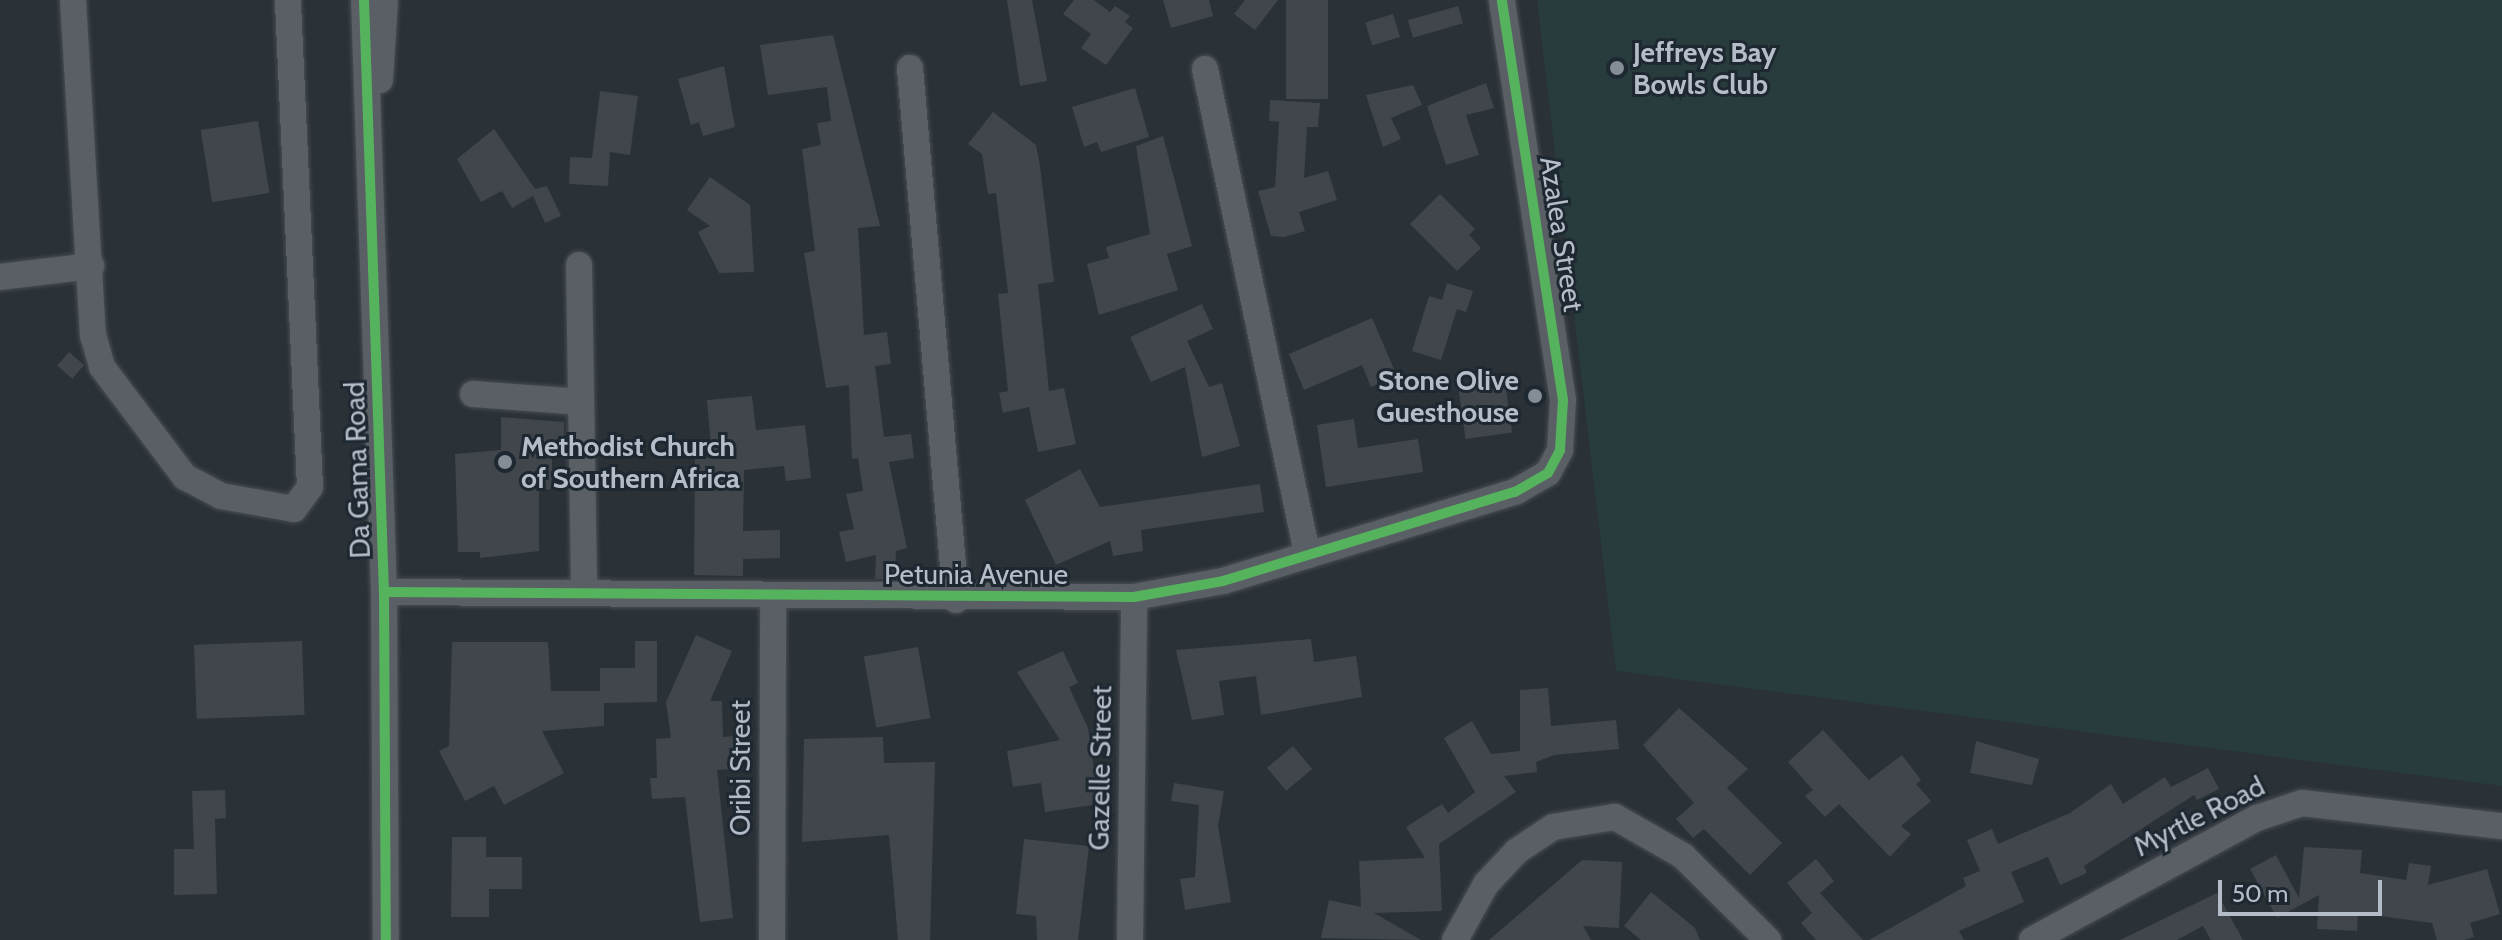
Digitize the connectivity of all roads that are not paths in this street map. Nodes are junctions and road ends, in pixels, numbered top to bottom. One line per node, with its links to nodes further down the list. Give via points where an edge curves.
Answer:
1 (73, 0): 10 (street)
2 (288, 0): 10 (street, via 305,502 294,509 221,496 185,477 102,367)
3 (364, 0): 8 (street, Da Gama Road)
4 (385, 0): 8 (street, Da Gama Road, via 384,65)
5 (1502, 0): 14 (street, Azalea Street, via 1563,400 1560,450)
6 (910, 68): 20 (street, Petunia Avenue)
7 (1205, 69): 15 (street)
8 (371, 114): 16 (street, Da Gama Road)
9 (579, 265): 13 (street)
10 (91, 266): 11 (street)
11 (0, 277)
12 (473, 394): 13 (street)
13 (581, 402): 17 (street)
14 (1548, 473): 15 (street, Petunia Avenue, via 1515,492)
15 (1307, 555): 19 (street, Petunia Avenue)
16 (384, 592): 17 (street, Petunia Avenue); 22 (street, Da Gama Road)
17 (584, 592): 18 (street, Petunia Avenue)
18 (773, 596): 20 (street, Petunia Avenue); 23 (street, Oribi Street)
19 (1134, 597): 20 (street, Petunia Avenue); 24 (street, Gazelle Street)
20 (956, 600)
21 (2502, 826): 27 (street, Myrtle Road, via 2302,803 2257,818)
22 (386, 940)
23 (772, 940)
24 (1130, 940)
25 (1455, 940): 26 (street, via 1486,884 1517,851 1553,827 1615,817 1683,856)
26 (1768, 940)
27 (2032, 940)

